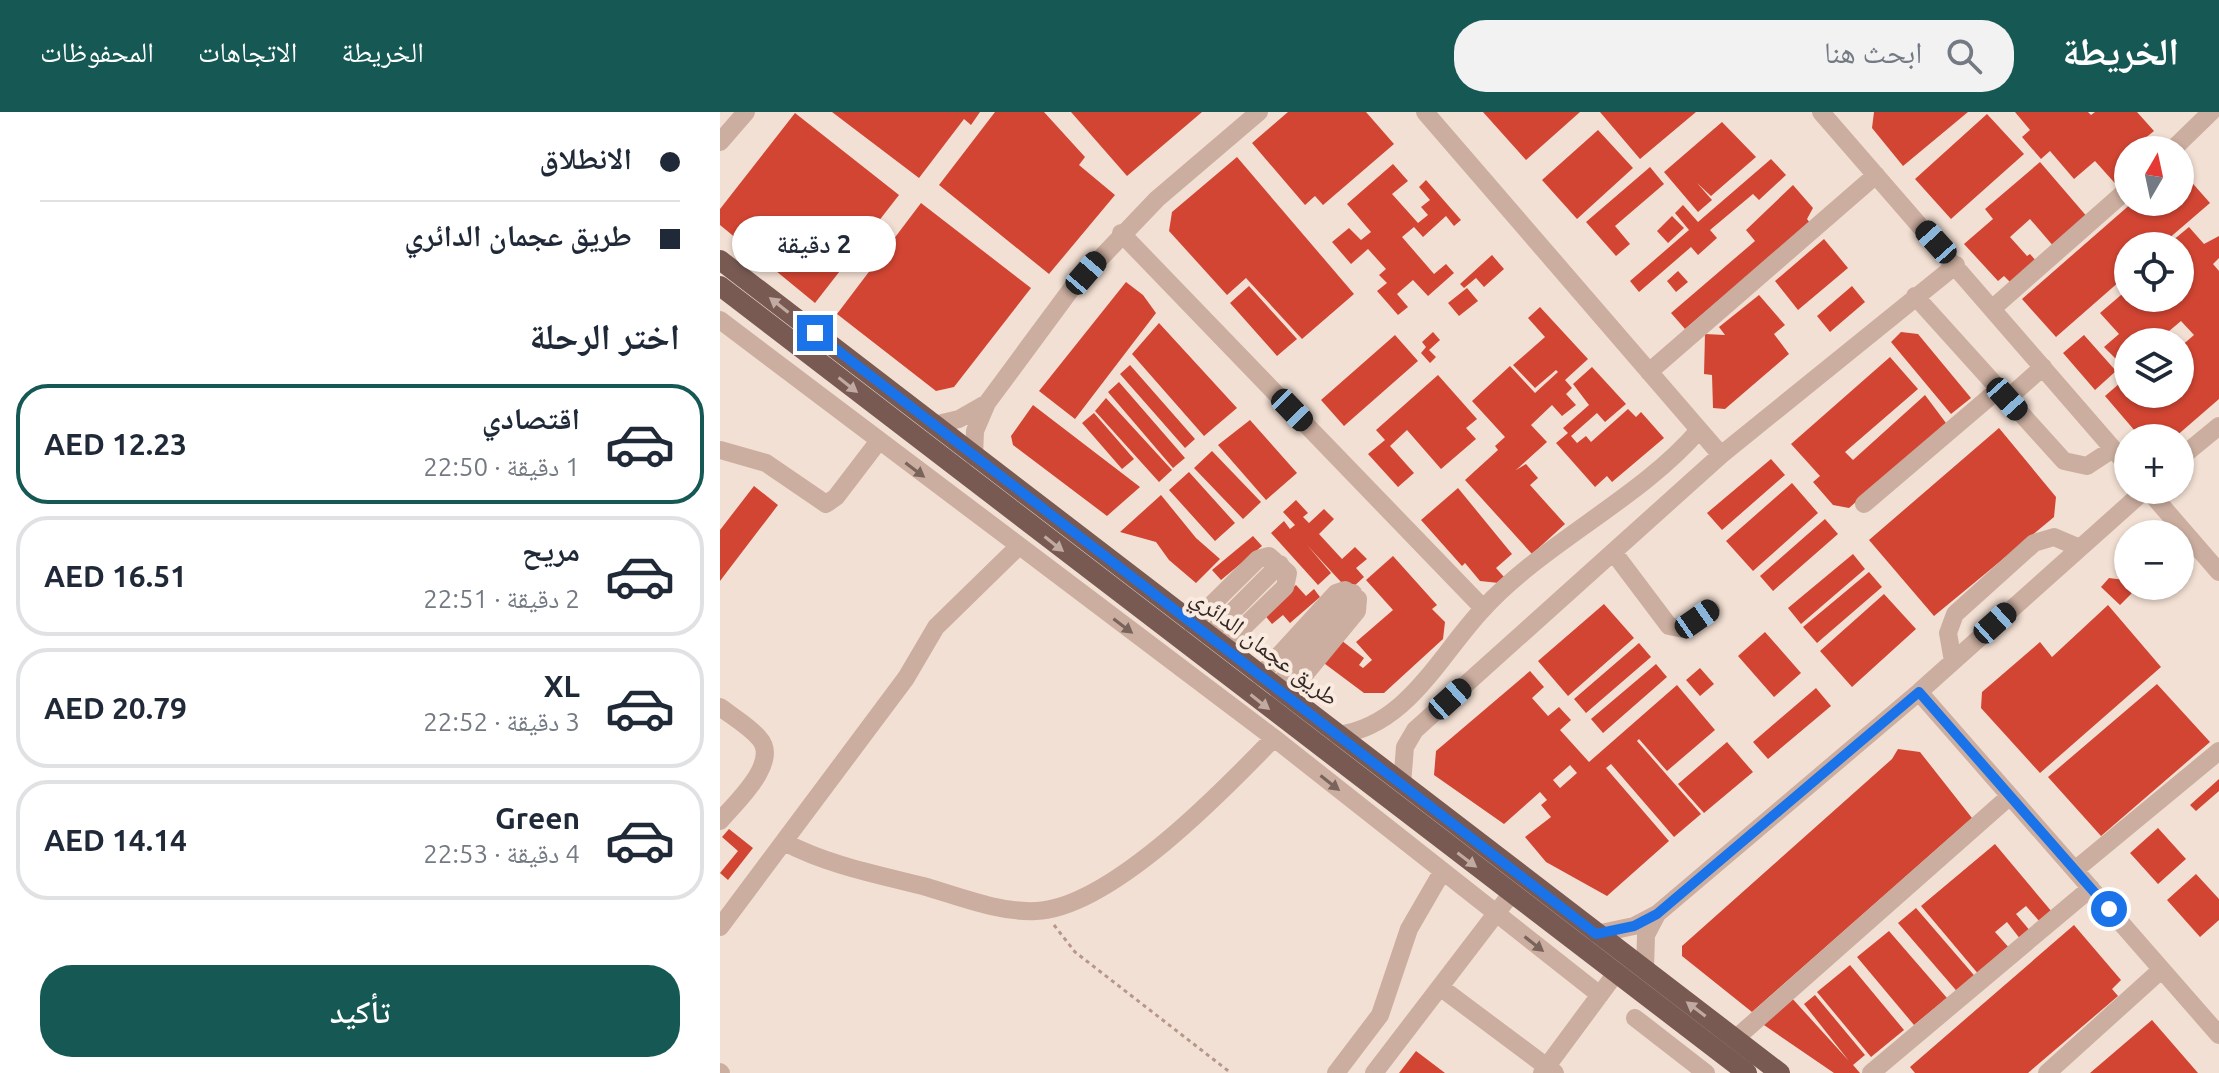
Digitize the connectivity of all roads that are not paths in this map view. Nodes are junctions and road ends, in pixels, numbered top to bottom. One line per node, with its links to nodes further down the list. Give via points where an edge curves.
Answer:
1 (746, 112): 8 (street)
2 (1259, 112): 11 (street)
3 (1425, 112): 19 (street)
4 (2207, 114): 6 (street); 7 (street)
5 (1830, 115): 9 (street)
6 (2219, 132)
7 (2186, 136)
8 (720, 142)
9 (1876, 175): 13 (street); 19 (street)
10 (2114, 201): 16 (street)
11 (1121, 233): 21 (street, via 1072,288); 38 (street)
12 (720, 260): 22 (main road, طريق عجمان الدائري, one-way to 12)
13 (1956, 265): 15 (street); 16 (street)
14 (720, 286): 55 (main road, طريق عجمان الدائري, one-way to 55)
15 (1915, 296): 20 (street); 29 (street)
16 (1993, 308): 18 (street)
17 (720, 320): 25 (street)
18 (2043, 367): 20 (street); 27 (street)
19 (1649, 372): 24 (street)
20 (2003, 394): 27 (street, via 2071,465 2087,466); 31 (street)
21 (987, 403): 22 (street, via 959,419); 30 (street, via 975,431)
22 (934, 425): 30 (main road, طريق عجمان الدائري)
23 (2219, 426): 26 (street)
24 (1699, 430): 29 (street); 38 (street, via 1669,461)
25 (878, 442): 28 (street, via 826,504 766,463); 34 (street, one-way to 34)
26 (2194, 447)
27 (2113, 449)
28 (720, 450)
29 (1721, 455): 36 (street)
30 (974, 457): 40 (main road, طريق عجمان الدائري)
31 (1864, 504)
32 (2131, 504): 35 (street)
33 (2159, 504): 37 (street)
34 (1018, 547): 46 (street, one-way to 46); 51 (street, via 936,627 906,678)
35 (2080, 548): 41 (street); 41 (street, via 2054,537 2040,540 1966,604 1955,614 1948,633)
36 (1614, 553): 39 (street, via 1669,626 1684,629); 48 (street, via 1415,730 1405,747)
37 (2219, 572)
38 (1483, 608): 45 (street, via 1399,707 1362,729)
39 (1711, 610)
40 (1208, 636): 40 (street, via 1283,589 1288,573 1280,564); 42 (main road, طريق عجمان الدائري)
41 (1953, 661): 43 (street)
42 (1274, 687): 42 (street, via 1355,614 1359,604 1353,593); 45 (main road, طريق عجمان الدائري)
43 (1919, 692): 49 (street); 57 (street)
44 (720, 707): 50 (street, via 761,739 766,751 760,770)
45 (1337, 735): 48 (main road, طريق عجمان الدائري)
46 (1274, 738): 51 (street, via 1209,803 1130,867 1087,897 1047,911 1017,910 850,869); 53 (street, one-way to 53)
47 (2219, 751): 52 (street)
48 (1402, 784): 59 (main road, طريق عجمان الدائري)
49 (2010, 796): 52 (street); 67 (street)
50 (720, 821)
51 (784, 842): 58 (street)
52 (2075, 870): 54 (street)
53 (1442, 872): 56 (street); 69 (street, via 1409,929 1380,1015)
54 (2091, 888): 61 (street); 74 (street)
55 (1511, 894): 56 (street); 62 (main road, طريق عجمان الدائري)
56 (1496, 914): 63 (street); 64 (street, one-way to 64)
57 (1657, 914): 59 (street, via 1634,926); 60 (street, via 1646,935)
58 (720, 927)
59 (1596, 934): 60 (main road, طريق عجمان الدائري)
60 (1645, 970): 67 (main road, طريق عجمان الدائري, one-way to 60)
61 (2161, 970): 66 (street); 75 (street)
62 (1616, 973): 64 (street); 72 (main road, طريق عجمان الدائري)
63 (1440, 987): 68 (street); 70 (street)
64 (1600, 995): 68 (street)
65 (1635, 1018): 71 (street)
66 (2219, 1035)
67 (1735, 1039): 73 (main road, طريق عجمان الدائري)
68 (1548, 1071)
69 (1336, 1073)
70 (1374, 1073)
71 (1706, 1073)
72 (1747, 1073)
73 (1780, 1073)
74 (1871, 1073)
75 (2047, 1073)

